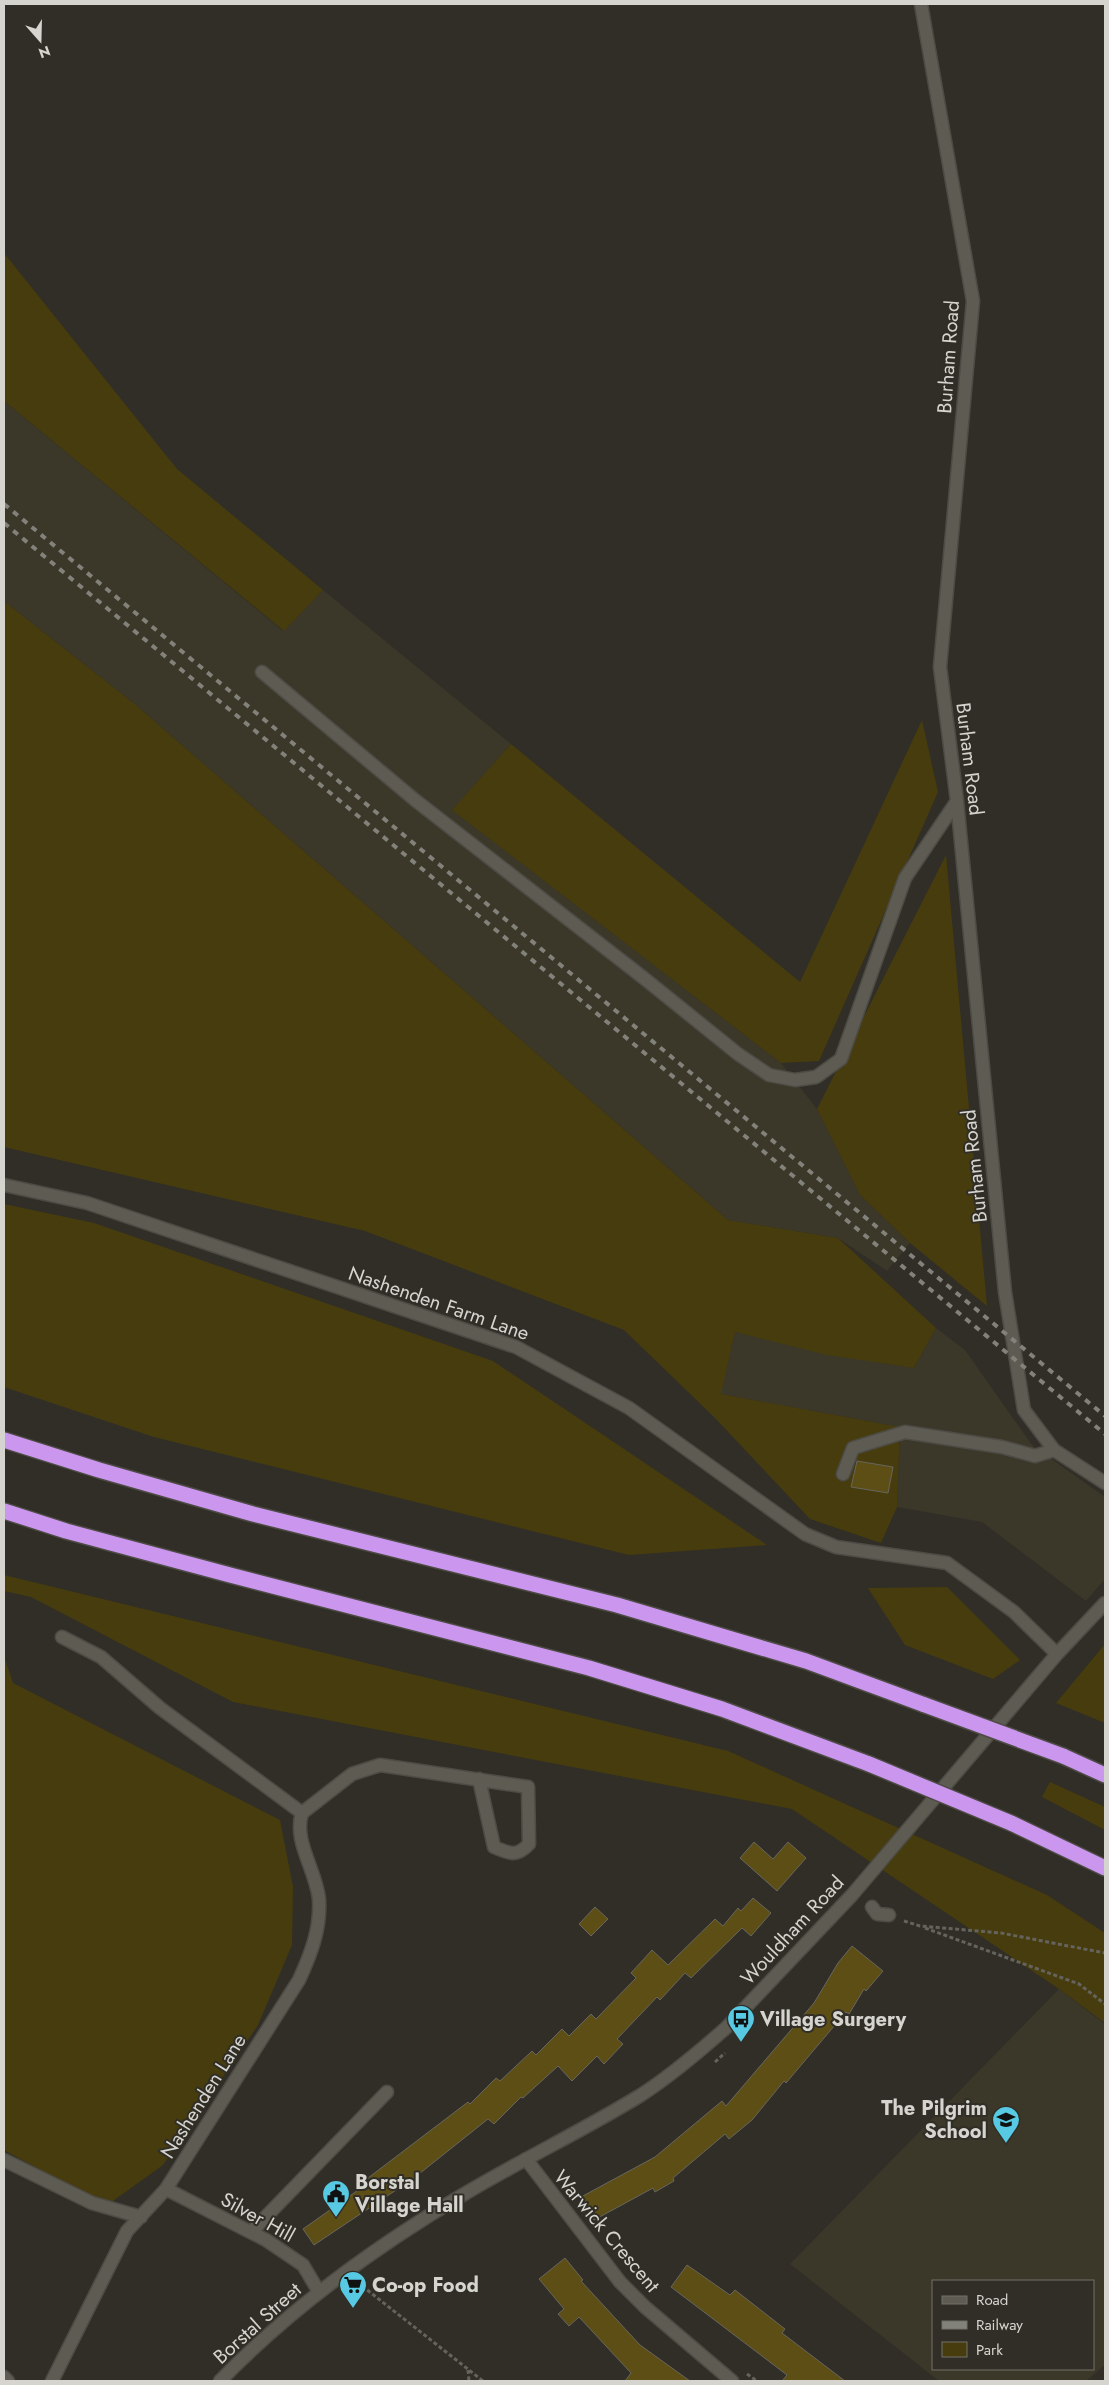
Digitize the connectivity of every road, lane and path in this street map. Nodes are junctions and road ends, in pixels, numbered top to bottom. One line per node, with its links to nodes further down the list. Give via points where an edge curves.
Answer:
1 (921, 4): 3 (street, Burham Road, via 973,302 940,667)
2 (262, 672): 3 (street, via 415,800 738,1054 769,1075 778,1077 795,1080 816,1076 841,1058 905,878)
3 (958, 801): 6 (street, Burham Road, via 1005,1292 1024,1410)
4 (4, 1185): 12 (street, Nashenden Farm Lane, via 87,1203 516,1347 629,1408 805,1534 836,1548 947,1564 1014,1612)
5 (4, 1440): 13 (highway, bridge, via 253,1514 617,1606 806,1661 1063,1756)
6 (1054, 1450): 7 (street, via 1035,1456 1002,1447 905,1432 853,1448); 8 (street, Burham Road)
7 (843, 1474)
8 (1105, 1483)
9 (4, 1511): 16 (highway, bridge, via 66,1531 589,1668 722,1709 869,1764 1012,1823)
10 (1105, 1603): 12 (street, Wouldham Road)
11 (62, 1637): 15 (street, via 101,1657 160,1708)
12 (1057, 1654): 25 (street, Wouldham Road, via 852,1895 727,2027 641,2095)
13 (1105, 1775)
14 (479, 1779): 14 (street, via 528,1787 529,1844 521,1852 510,1854 494,1847); 15 (street, via 380,1765 352,1774)
15 (302, 1814): 27 (street, Nashenden Lane, via 299,1829 319,1898 316,1939 299,1980)
16 (1105, 1868)
17 (872, 1907): 18 (street, via 877,1914)
18 (889, 1915): 19 (path)
19 (920, 1926): 20 (path, via 1002,1933); 21 (path, via 1079,1984)
20 (1105, 1953)
21 (1105, 2004)
22 (728, 2051): 23 (path)
23 (713, 2064)
24 (387, 2092): 29 (street)
25 (526, 2159): 30 (street, Wouldham Road, via 405,2230); 42 (street, Warwick Crescent, via 620,2282)
26 (4, 2160): 28 (street, via 92,2203)
27 (166, 2189): 28 (street, Nashenden Lane); 29 (street, Silver Hill)
28 (141, 2217): 38 (street, Nashenden Lane, via 127,2231)
29 (251, 2232): 34 (street, Silver Hill, via 303,2264)
30 (345, 2272): 32 (path); 34 (street, Wouldham Road)
31 (367, 2278): 32 (path)
32 (359, 2283): 33 (path); 35 (path)
33 (352, 2289)
34 (319, 2292): 39 (street, Borstal Street, via 254,2346)
35 (468, 2370): 40 (path); 41 (path)
36 (4, 2378): 37 (street)
37 (8, 2381)
38 (52, 2381)
39 (220, 2381)
40 (469, 2381)
41 (483, 2381)
42 (732, 2381)

